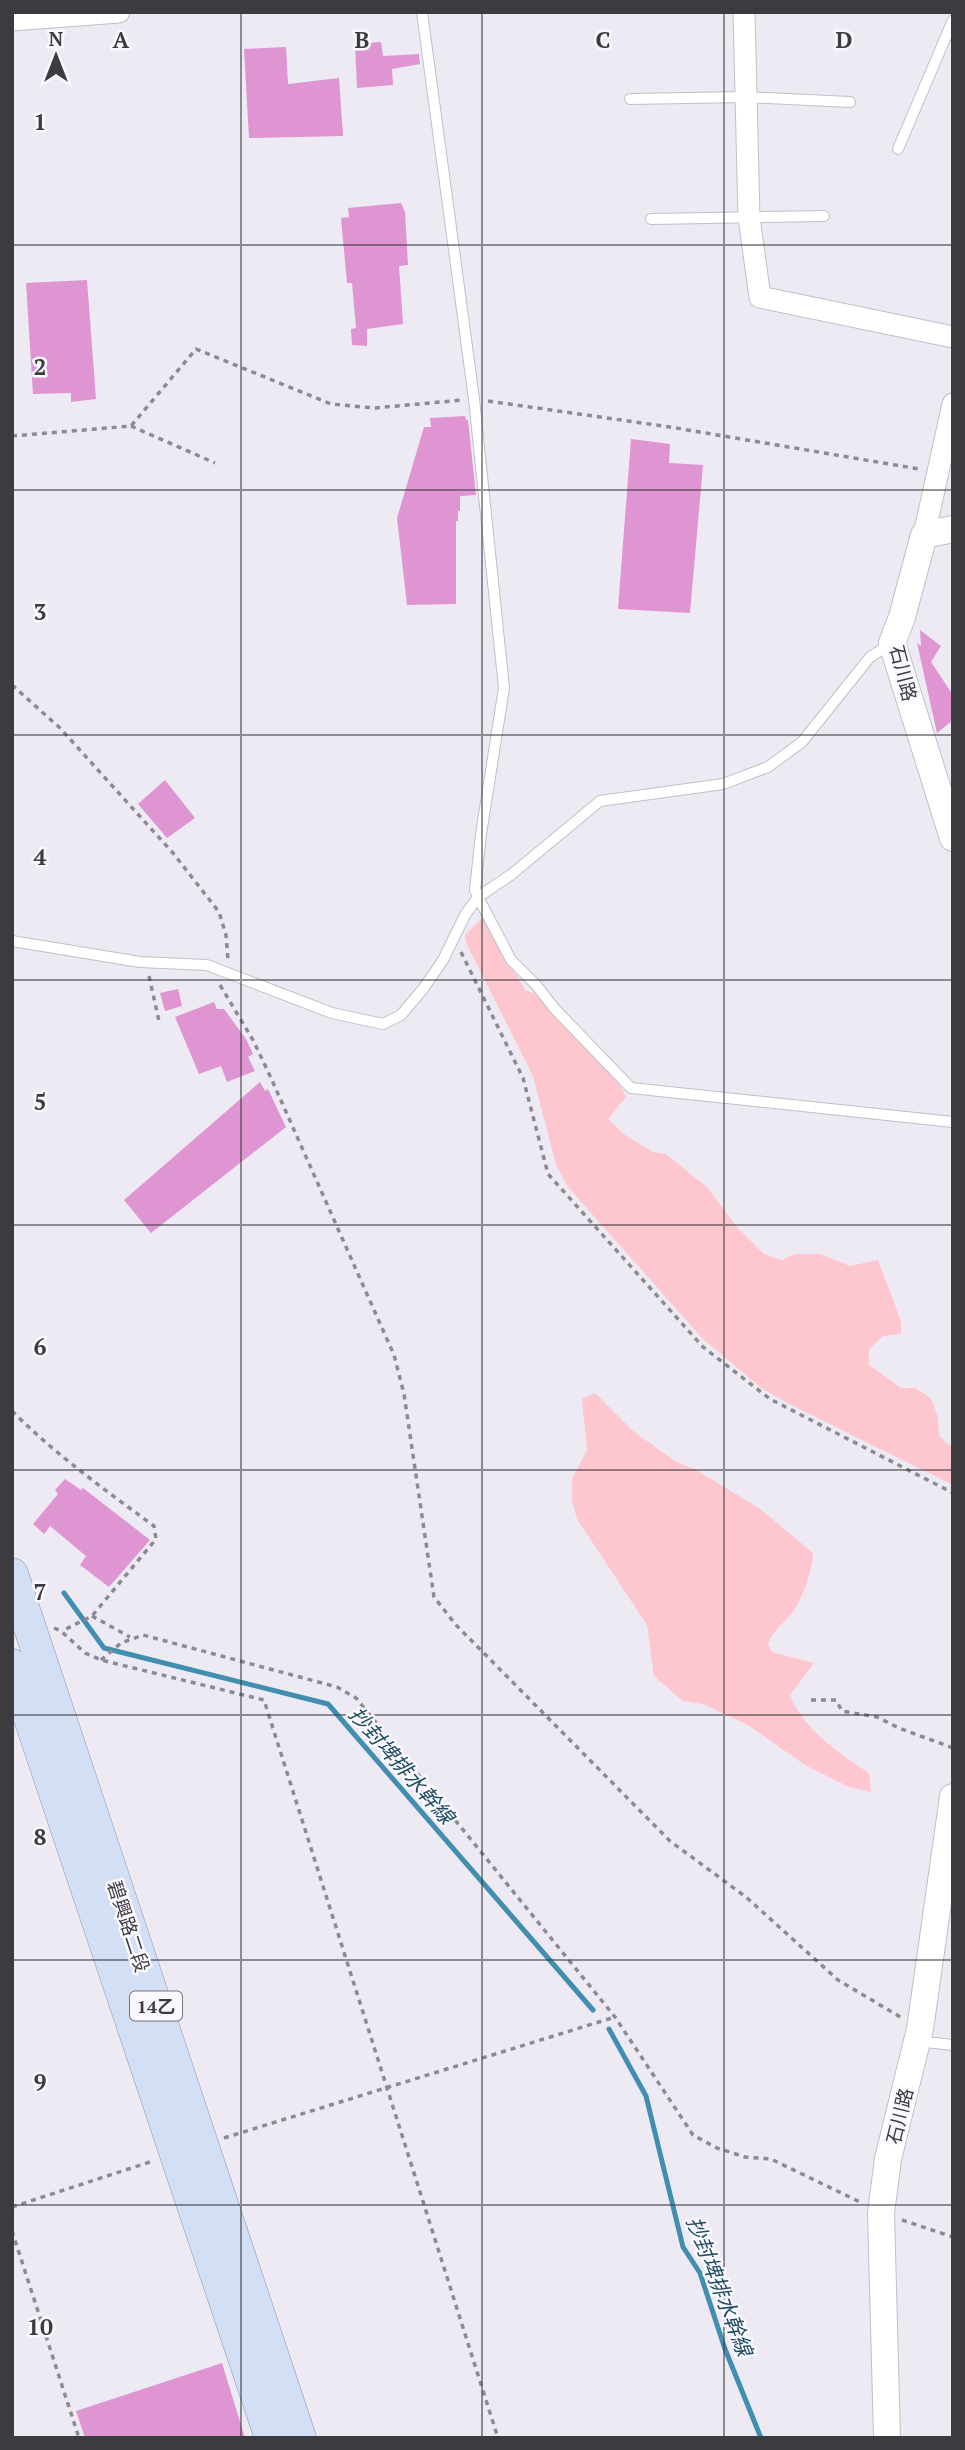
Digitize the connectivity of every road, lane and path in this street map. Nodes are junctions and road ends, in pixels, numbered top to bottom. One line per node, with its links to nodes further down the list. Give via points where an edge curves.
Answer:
1 (119, 12): 4 (street)
2 (422, 12): 22 (lane, via 474,400 504,688 481,834)
3 (744, 12): 6 (street)
4 (12, 20)
5 (953, 20): 9 (lane)
6 (744, 96): 7 (lane); 8 (lane); 11 (street)
7 (630, 99)
8 (850, 102)
9 (898, 149)
10 (824, 216): 11 (lane)
11 (749, 218): 12 (lane); 13 (street, via 760,297)
12 (651, 219)
13 (953, 337)
14 (953, 404): 18 (street)
15 (131, 426): 16 (path)
16 (215, 463)
17 (953, 529): 18 (street)
18 (924, 535): 19 (street, 石川路)
19 (892, 643): 21 (street, 石川路); 22 (lane, via 870,657 802,742 768,767 723,784 600,801)
20 (12, 685): 27 (path, via 60,728 173,853 219,912)
21 (953, 838)
22 (478, 897): 23 (lane); 29 (lane, via 511,960 631,1088)
23 (454, 937): 27 (lane, via 424,989 401,1015 383,1024 332,1013); 31 (path, via 523,1078 548,1174 703,1347 770,1399)
24 (12, 941): 25 (lane)
25 (147, 962): 26 (lane); 28 (path)
26 (208, 965): 27 (lane); 43 (path, via 265,1066 394,1355 404,1394 434,1597 456,1625 670,1841 746,1897 838,1980)
27 (229, 972)
28 (159, 1021)
29 (953, 1122)
30 (12, 1411): 34 (path, via 80,1471 155,1526 156,1539)
31 (953, 1493)
32 (12, 1574): 33 (main road, 碧興路二段 / 14乙)
33 (20, 1613): 35 (path); 46 (main road, 碧興路二段 / 14乙)
34 (92, 1616): 35 (path); 36 (path)
35 (61, 1631): 37 (path, via 85,1653)
36 (131, 1638): 37 (path); 42 (path, via 143,1635 174,1642 337,1688 356,1699)
37 (101, 1660): 45 (path, via 264,1700)
38 (12, 1665): 46 (main road, 碧興路二段 / 14乙)
39 (811, 1700): 40 (path, via 836,1700 842,1711 877,1717)
40 (953, 1748)
41 (953, 1797): 43 (street, 石川路)
42 (615, 2017): 45 (path); 48 (path, via 693,2135 745,2157 771,2159)
43 (919, 2035): 44 (lane); 48 (street, 石川路, via 888,2159)
44 (953, 2045)
45 (386, 2088): 46 (path); 54 (path)
46 (189, 2149): 47 (path); 52 (main road, 碧興路二段 / 14乙); 53 (main road, 碧興路二段 / 14乙)
47 (12, 2207)
48 (881, 2213): 50 (path); 55 (street, 石川路)
49 (12, 2231): 51 (path)
50 (953, 2237)
51 (79, 2438)
52 (271, 2438)
53 (300, 2438)
54 (498, 2438)
55 (887, 2438)

